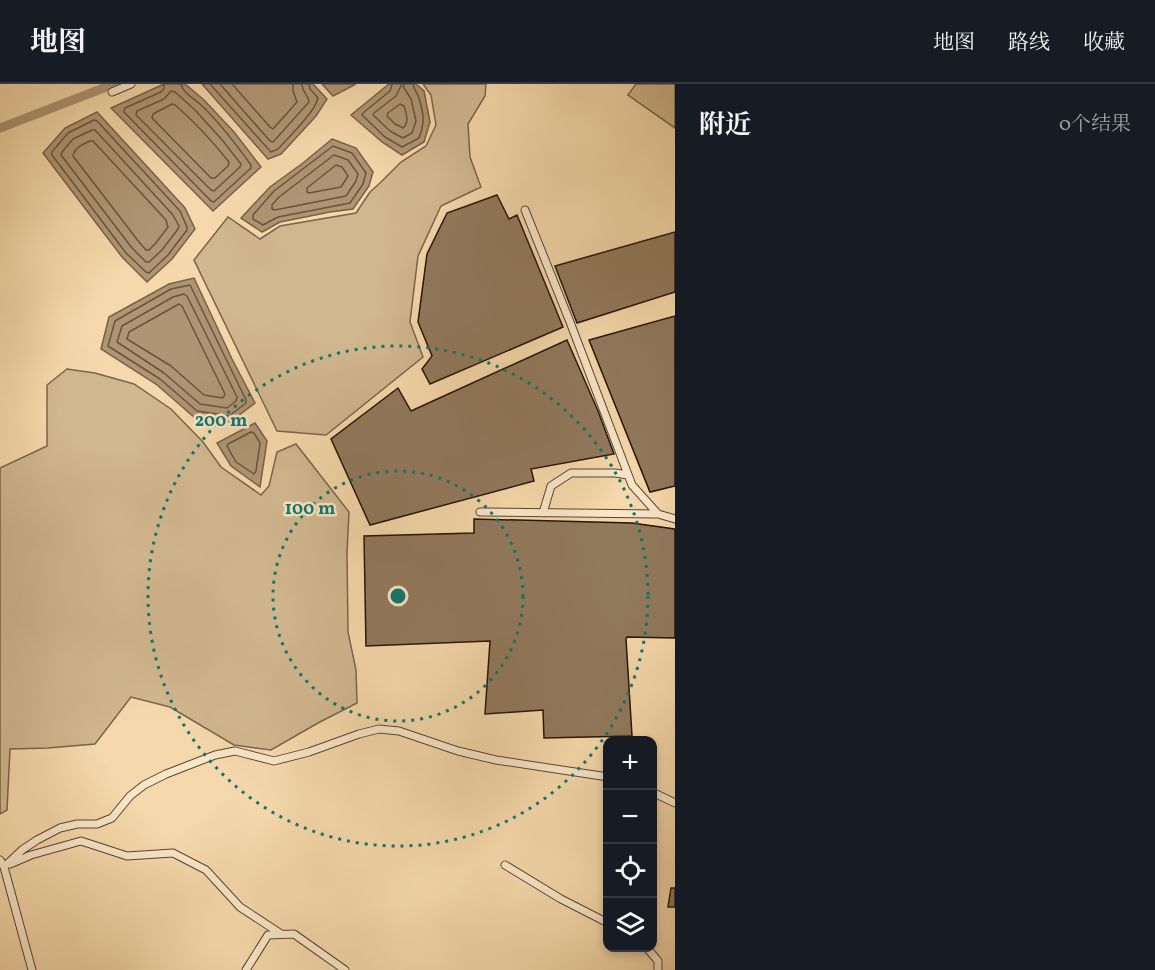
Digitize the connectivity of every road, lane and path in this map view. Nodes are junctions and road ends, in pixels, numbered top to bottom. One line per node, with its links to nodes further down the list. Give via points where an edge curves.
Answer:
1 (131, 84): 2 (street)
2 (112, 92)
3 (525, 210): 4 (street)
4 (628, 475): 6 (street, via 571,473 551,486); 7 (street)
5 (480, 512): 6 (street)
6 (543, 513): 7 (street)
7 (658, 514): 8 (street)
8 (675, 519)
9 (603, 776): 12 (street, via 496,760 399,731 379,729 274,761 235,751 215,755 144,785 112,818 97,824 60,828)
10 (657, 794): 11 (street)
11 (675, 803)
12 (1, 865): 15 (street, via 81,841 126,856 173,853 206,870 240,907); 17 (street)
13 (506, 865): 14 (street)
14 (603, 920)
15 (281, 934): 18 (street, via 268,935); 19 (street, via 294,934)
16 (650, 952): 20 (street, via 658,961)
17 (32, 970)
18 (246, 970)
19 (345, 970)
20 (658, 970)

